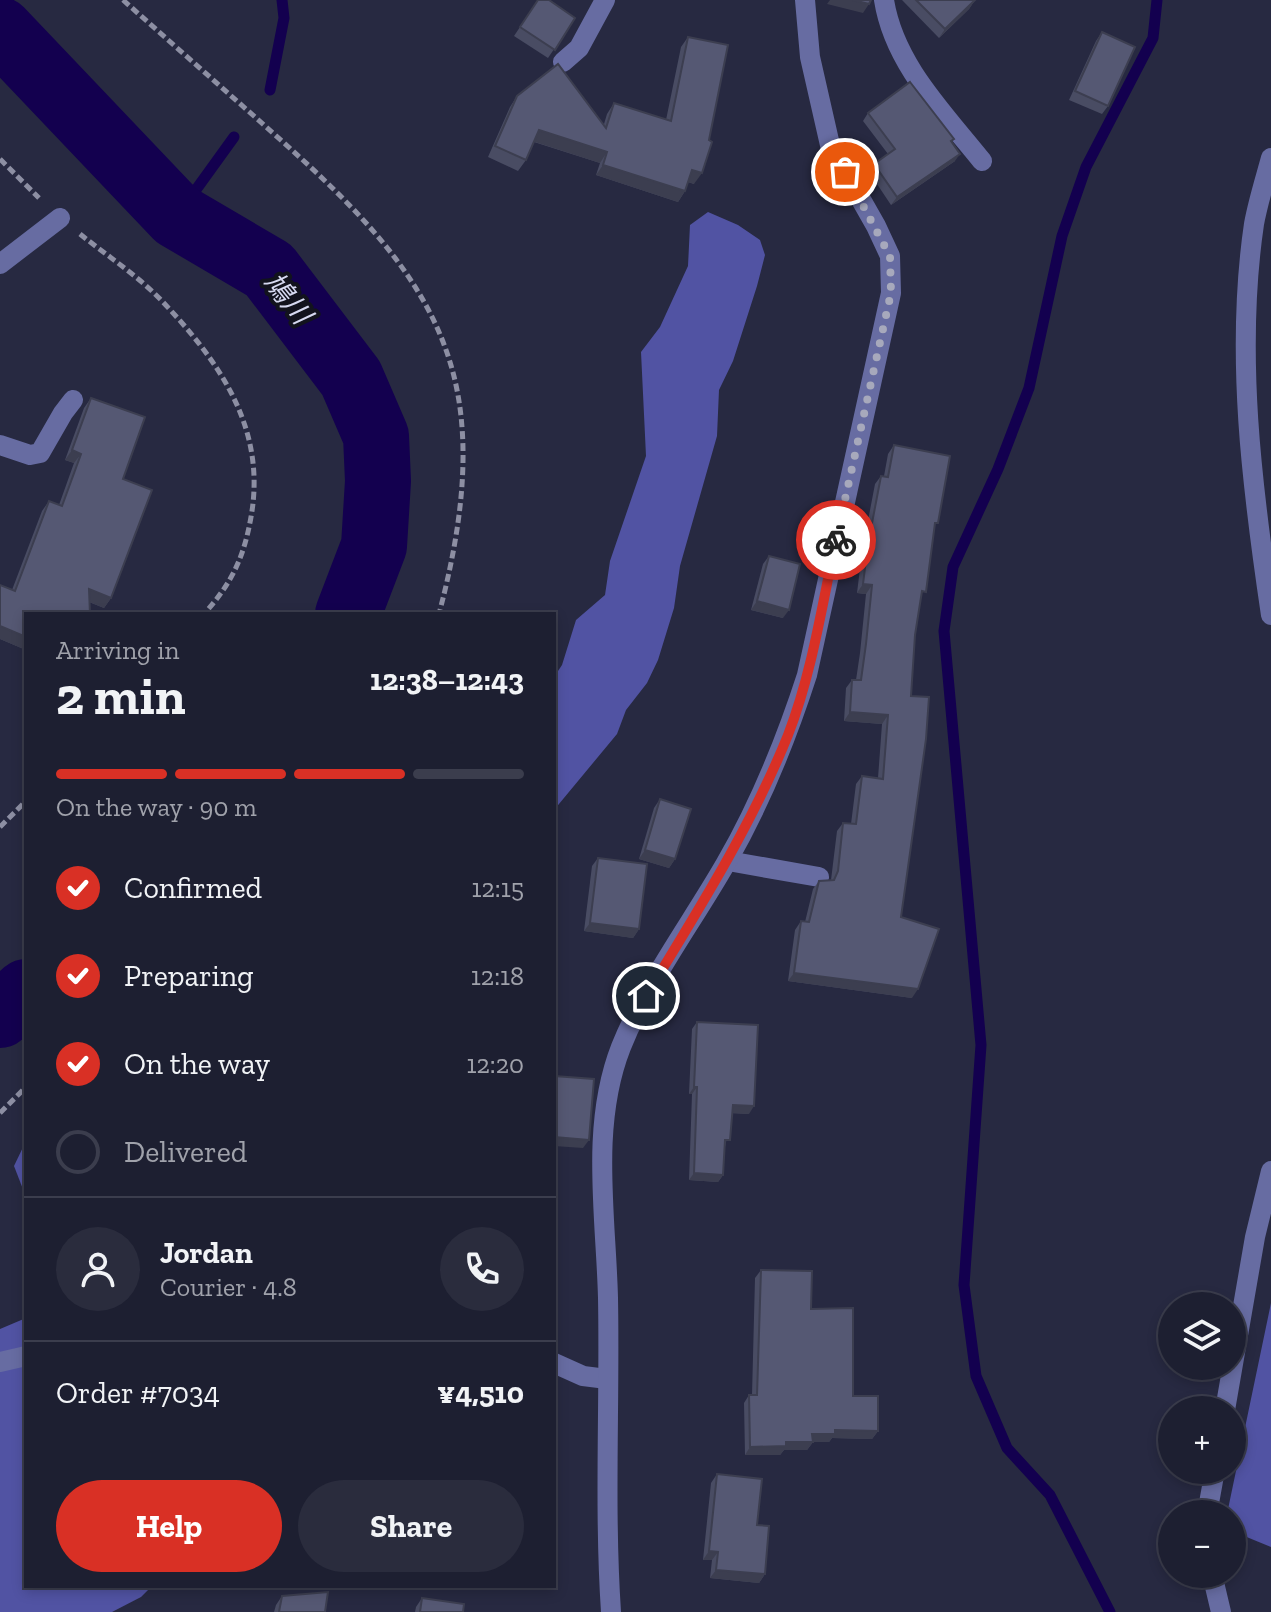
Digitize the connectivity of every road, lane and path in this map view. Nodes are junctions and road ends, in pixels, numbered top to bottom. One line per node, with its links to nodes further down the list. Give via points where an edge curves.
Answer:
1 (123, 0): 14 (path, via 318,173 378,234 433,317 451,363 460,407 463,483 454,555)
2 (605, 0): 5 (street, via 579,48)
3 (805, 0): 18 (street, via 810,57 830,145 890,256 891,293 807,675 788,734)
4 (884, 0): 8 (street, via 912,74)
5 (563, 62)
6 (1271, 158): 15 (street, via 1254,222 1246,315 1250,451)
7 (0, 159): 9 (path)
8 (982, 161)
9 (60, 218): 10 (street); 13 (path, via 159,298 215,365 237,404 254,451 256,491 245,550)
10 (0, 264)
11 (73, 400): 12 (street, via 40,453)
12 (0, 445)
13 (206, 612)
14 (440, 612)
15 (1271, 615)
16 (24, 803): 17 (path)
17 (0, 827)
18 (728, 861): 19 (street); 26 (street, via 620,1048 602,1149)
19 (819, 877)
20 (24, 1089): 21 (path)
21 (0, 1113)
22 (1271, 1171): 27 (street)
23 (24, 1356): 24 (street)
24 (0, 1362)
25 (556, 1364): 26 (street)
26 (607, 1379): 29 (street)
27 (1227, 1396)
28 (1215, 1588): 30 (street)
29 (611, 1612)
30 (1221, 1612)

